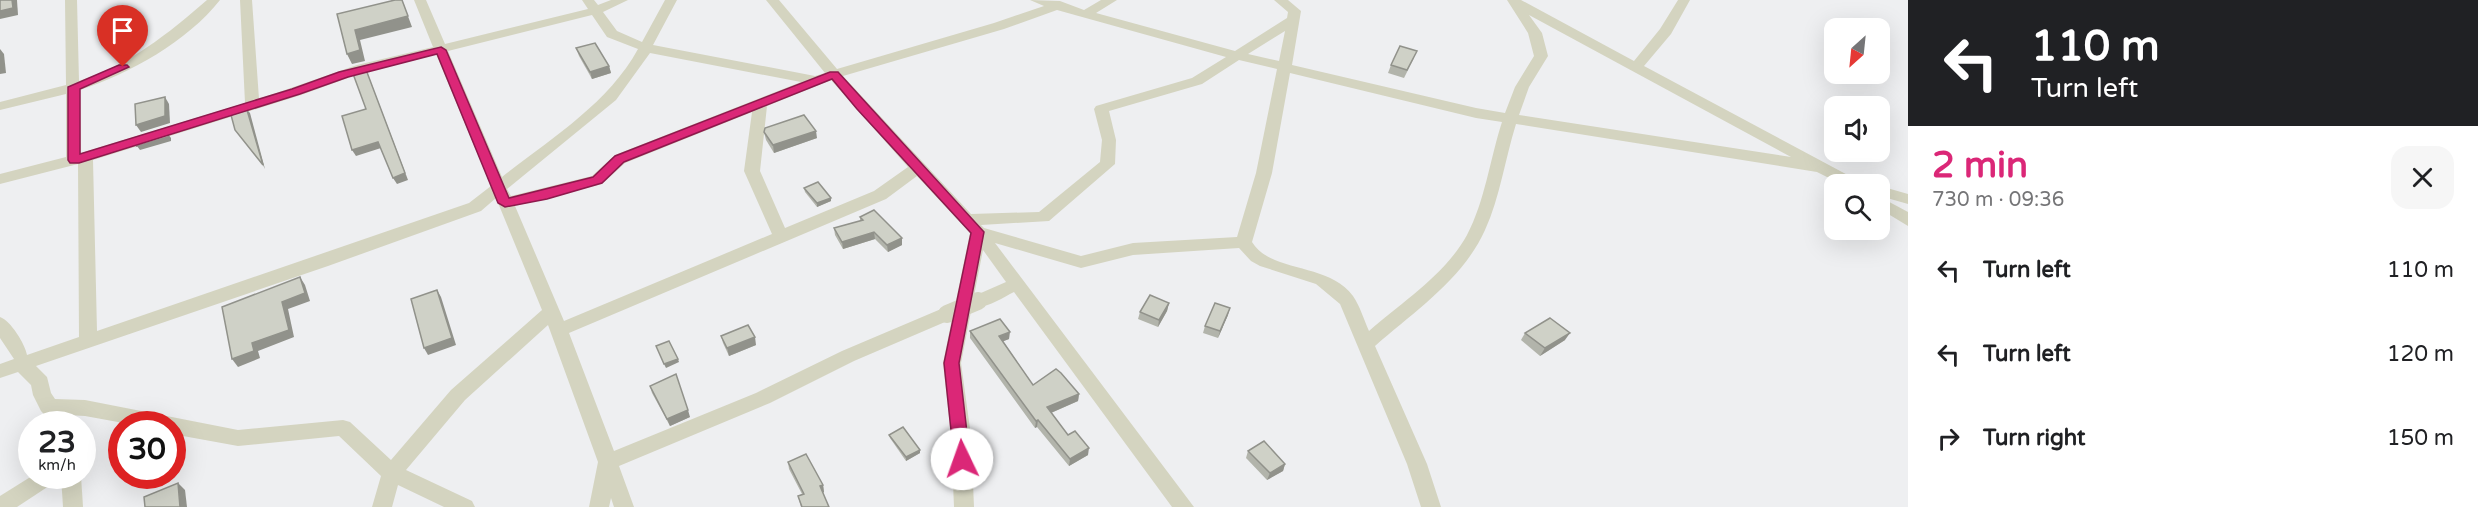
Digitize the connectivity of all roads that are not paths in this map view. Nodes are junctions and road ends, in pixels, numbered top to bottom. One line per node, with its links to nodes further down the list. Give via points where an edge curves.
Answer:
1 (71, 0): 24 (street)
2 (214, 0): 24 (street, via 168,40 137,60)
3 (246, 0): 26 (street)
4 (420, 0): 18 (street)
5 (622, 0): 14 (street)
6 (671, 0): 17 (street)
7 (772, 0): 22 (street)
8 (1036, 0): 13 (street)
9 (1111, 0): 15 (street)
10 (1280, 0): 16 (street, via 1295,11)
11 (1684, 0): 20 (street, via 1666,31)
12 (1513, 1): 20 (street); 28 (street, via 1535,33 1542,52 1522,87)
13 (1061, 3): 15 (street); 22 (street)
14 (591, 6): 17 (street, via 612,34); 18 (street)
15 (1085, 14): 19 (street)
16 (1293, 20): 19 (street); 21 (street)
17 (646, 48): 23 (street); 35 (street, via 611,97)
18 (441, 50): 26 (street, via 363,68); 35 (street)
19 (1237, 56): 21 (street); 39 (street, via 1197,81 1101,109 1109,140 1107,164 1043,217)
20 (1636, 66): 30 (street)
21 (1284, 67): 28 (street, via 1435,104); 41 (street, via 1264,172)
22 (834, 74): 23 (street); 31 (street)
23 (817, 81): 25 (street)
24 (74, 87): 27 (street); 29 (street)
25 (760, 103): 35 (street, via 620,159 597,180 547,194); 40 (street, via 752,171)
26 (252, 105): 29 (street)
27 (0, 106)
28 (1511, 118): 30 (street); 47 (street, via 1480,222 1457,262 1435,286)
29 (79, 159): 33 (street); 46 (street)
30 (1820, 167): 32 (street)
31 (917, 168): 39 (street); 40 (street, via 880,195)
32 (1834, 174)
33 (0, 179)
34 (1890, 194): 36 (street)
35 (502, 196): 43 (street); 46 (street, via 322,262)
36 (1908, 199)
37 (1890, 208): 38 (street)
38 (1908, 220)
39 (972, 226): 41 (street, via 1081,262 1133,249); 42 (street); 64 (street, via 952,363)
40 (781, 237): 45 (street)
41 (1244, 242): 47 (street, via 1248,251 1259,258 1336,288 1347,301)
42 (1017, 284): 54 (street, bridge, via 848,356 763,398); 65 (street)
43 (552, 312): 45 (street); 55 (street, via 458,394)
44 (0, 324): 48 (street)
45 (560, 330): 54 (street)
46 (88, 340): 48 (street)
47 (1365, 344): 66 (street, via 1418,464)
48 (26, 365): 49 (street); 50 (street, via 40,382)
49 (0, 371)
50 (48, 406): 51 (street); 52 (street)
51 (52, 411)
52 (108, 413)
53 (186, 429): 55 (street, via 238,438 343,428)
54 (608, 462): 62 (street); 63 (street)
55 (392, 473): 60 (street); 61 (street)
56 (28, 489): 58 (street)
57 (72, 489): 59 (street)
58 (0, 507)
59 (73, 507)
60 (382, 507)
61 (465, 507)
62 (598, 507)
63 (624, 507)
64 (964, 507)
65 (1184, 507)
66 (1431, 507)

